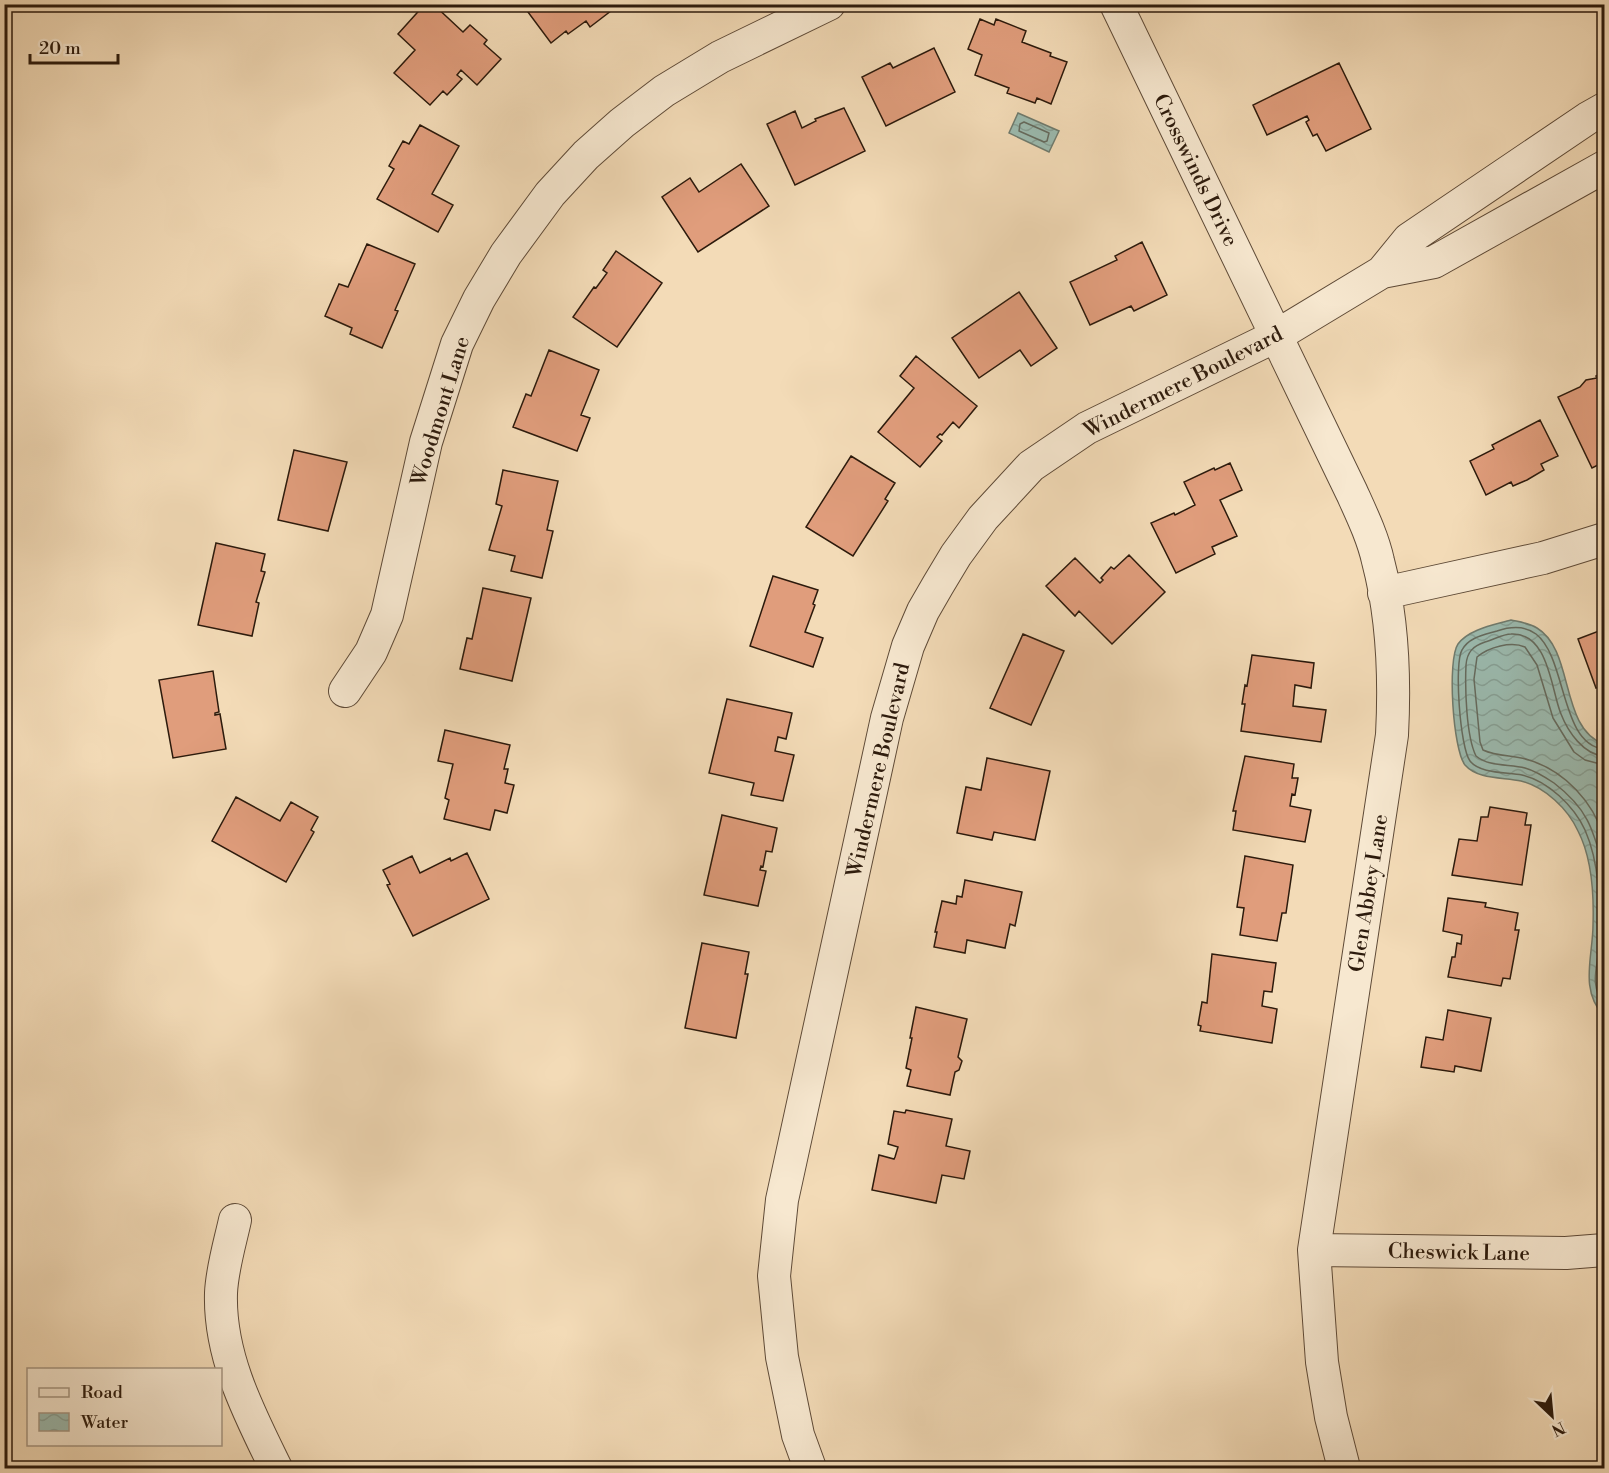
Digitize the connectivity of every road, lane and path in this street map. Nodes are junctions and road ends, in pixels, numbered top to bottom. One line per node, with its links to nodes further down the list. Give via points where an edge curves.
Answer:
1 (829, 4): 9 (street, Woodmont Lane, via 720,57 664,91 622,123 550,194 506,254 457,344 426,442 387,615 371,652)
2 (1116, 4): 6 (street, Crosswinds Drive)
3 (1605, 109): 5 (street, Windermere Boulevard, via 1410,239)
4 (1605, 167): 5 (street, Windermere Boulevard, via 1434,262)
5 (1382, 272): 6 (street, Windermere Boulevard)
6 (1276, 336): 8 (street, Glen Abbey Lane, via 1368,530); 14 (street, Windermere Boulevard, via 1088,428 1031,466 983,518 956,555 923,611 908,646 887,717 782,1200 774,1276 782,1358 798,1435)
7 (1605, 538): 8 (street, via 1543,558)
8 (1384, 593): 11 (street, Glen Abbey Lane, via 1394,688 1392,735)
9 (345, 691)
10 (235, 1220): 13 (street, via 221,1290 221,1323 238,1385)
11 (1314, 1250): 12 (street, Cheswick Lane, via 1566,1254); 15 (street, Glen Abbey Lane, via 1322,1362)
12 (1605, 1250)
13 (276, 1468)
14 (810, 1468)
15 (1344, 1468)

